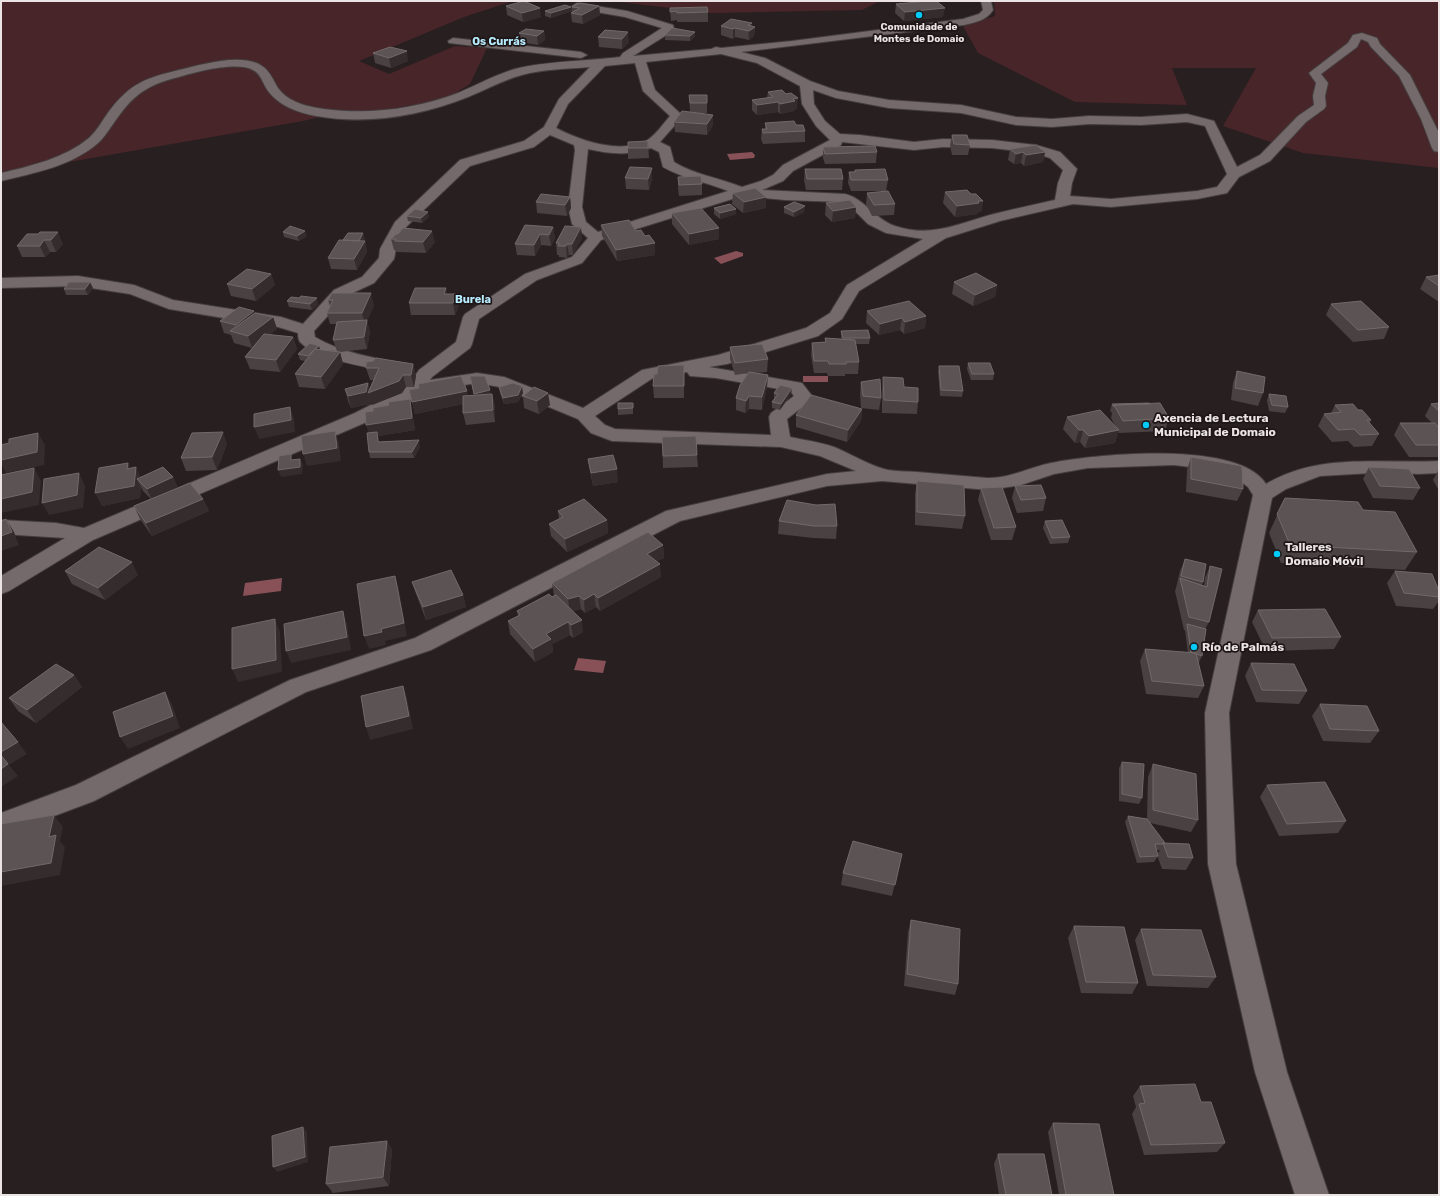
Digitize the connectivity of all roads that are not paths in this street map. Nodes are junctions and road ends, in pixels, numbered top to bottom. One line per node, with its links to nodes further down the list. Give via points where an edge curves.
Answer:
1 (986, 1): 4 (street, via 988,10 983,16 964,22 792,44)
2 (577, 6): 6 (street, via 627,14 669,27 628,55)
3 (453, 41): 7 (street, via 590,56)
4 (716, 50): 5 (street); 8 (street, via 761,60)
5 (639, 58): 6 (street); 12 (street, via 649,91 677,116)
6 (625, 60): 7 (street)
7 (607, 62): 9 (street, via 563,102); 15 (street, via 527,70 501,77 465,94 426,107 351,115 321,113 288,102 277,93 261,70 255,66 236,64 206,67 159,80 131,93 94,140 81,149 40,167)
8 (806, 84): 10 (street, via 808,104 820,123); 14 (street, via 836,94 882,102 961,109 1016,121 1052,123 1187,118 1210,124)
9 (549, 129): 11 (street, via 562,137); 21 (street, via 529,144 465,162 400,225 386,259 368,280 340,293)
10 (837, 138): 16 (street, via 833,145 788,168 778,178); 17 (street, via 860,138 908,145 992,144 1036,149 1055,156 1070,169)
11 (579, 142): 12 (street, via 633,150); 19 (street, via 582,150 575,207 579,224)
12 (652, 143): 16 (street, via 665,150 668,164 681,172 721,182)
13 (1439, 148): 14 (street, via 1427,118 1404,75 1373,40 1362,36 1357,37 1353,46 1316,73 1322,83 1320,106 1302,120 1265,158)
14 (1234, 174): 17 (street, via 1222,190 1197,195 1112,203 1073,200)
15 (1, 177)
16 (742, 192): 18 (street, via 845,198 873,221 891,230 916,235); 19 (street)
17 (1062, 203): 18 (street, via 996,218)
18 (941, 235): 22 (street, via 853,288 836,316 812,332 721,360)
19 (596, 237): 23 (street, via 577,260 531,277 471,318 464,344)
20 (1, 283): 21 (street, via 78,281 134,290 169,304 281,322)
21 (306, 330): 23 (street, via 306,339 323,350)
22 (668, 370): 24 (street, via 648,374); 25 (street, via 716,373 796,387 804,397 778,417)
23 (420, 382): 24 (street, via 432,385 477,378 504,382); 30 (street, via 362,416)
24 (584, 415): 25 (street, via 598,429 612,435)
25 (781, 441): 27 (street, via 826,451)
26 (1439, 467): 28 (street, via 1316,470 1285,482)
27 (882, 475): 28 (street, via 989,484 1021,479 1088,462 1174,459 1225,467 1243,474 1256,483); 32 (street, via 827,480 673,516 423,644 298,686 85,792)
28 (1263, 495): 33 (street, via 1217,713 1222,864 1271,1072)
29 (1, 527): 30 (street, via 56,530)
30 (86, 535): 31 (street)
31 (1, 586)
32 (1, 825)
33 (1312, 1195)

